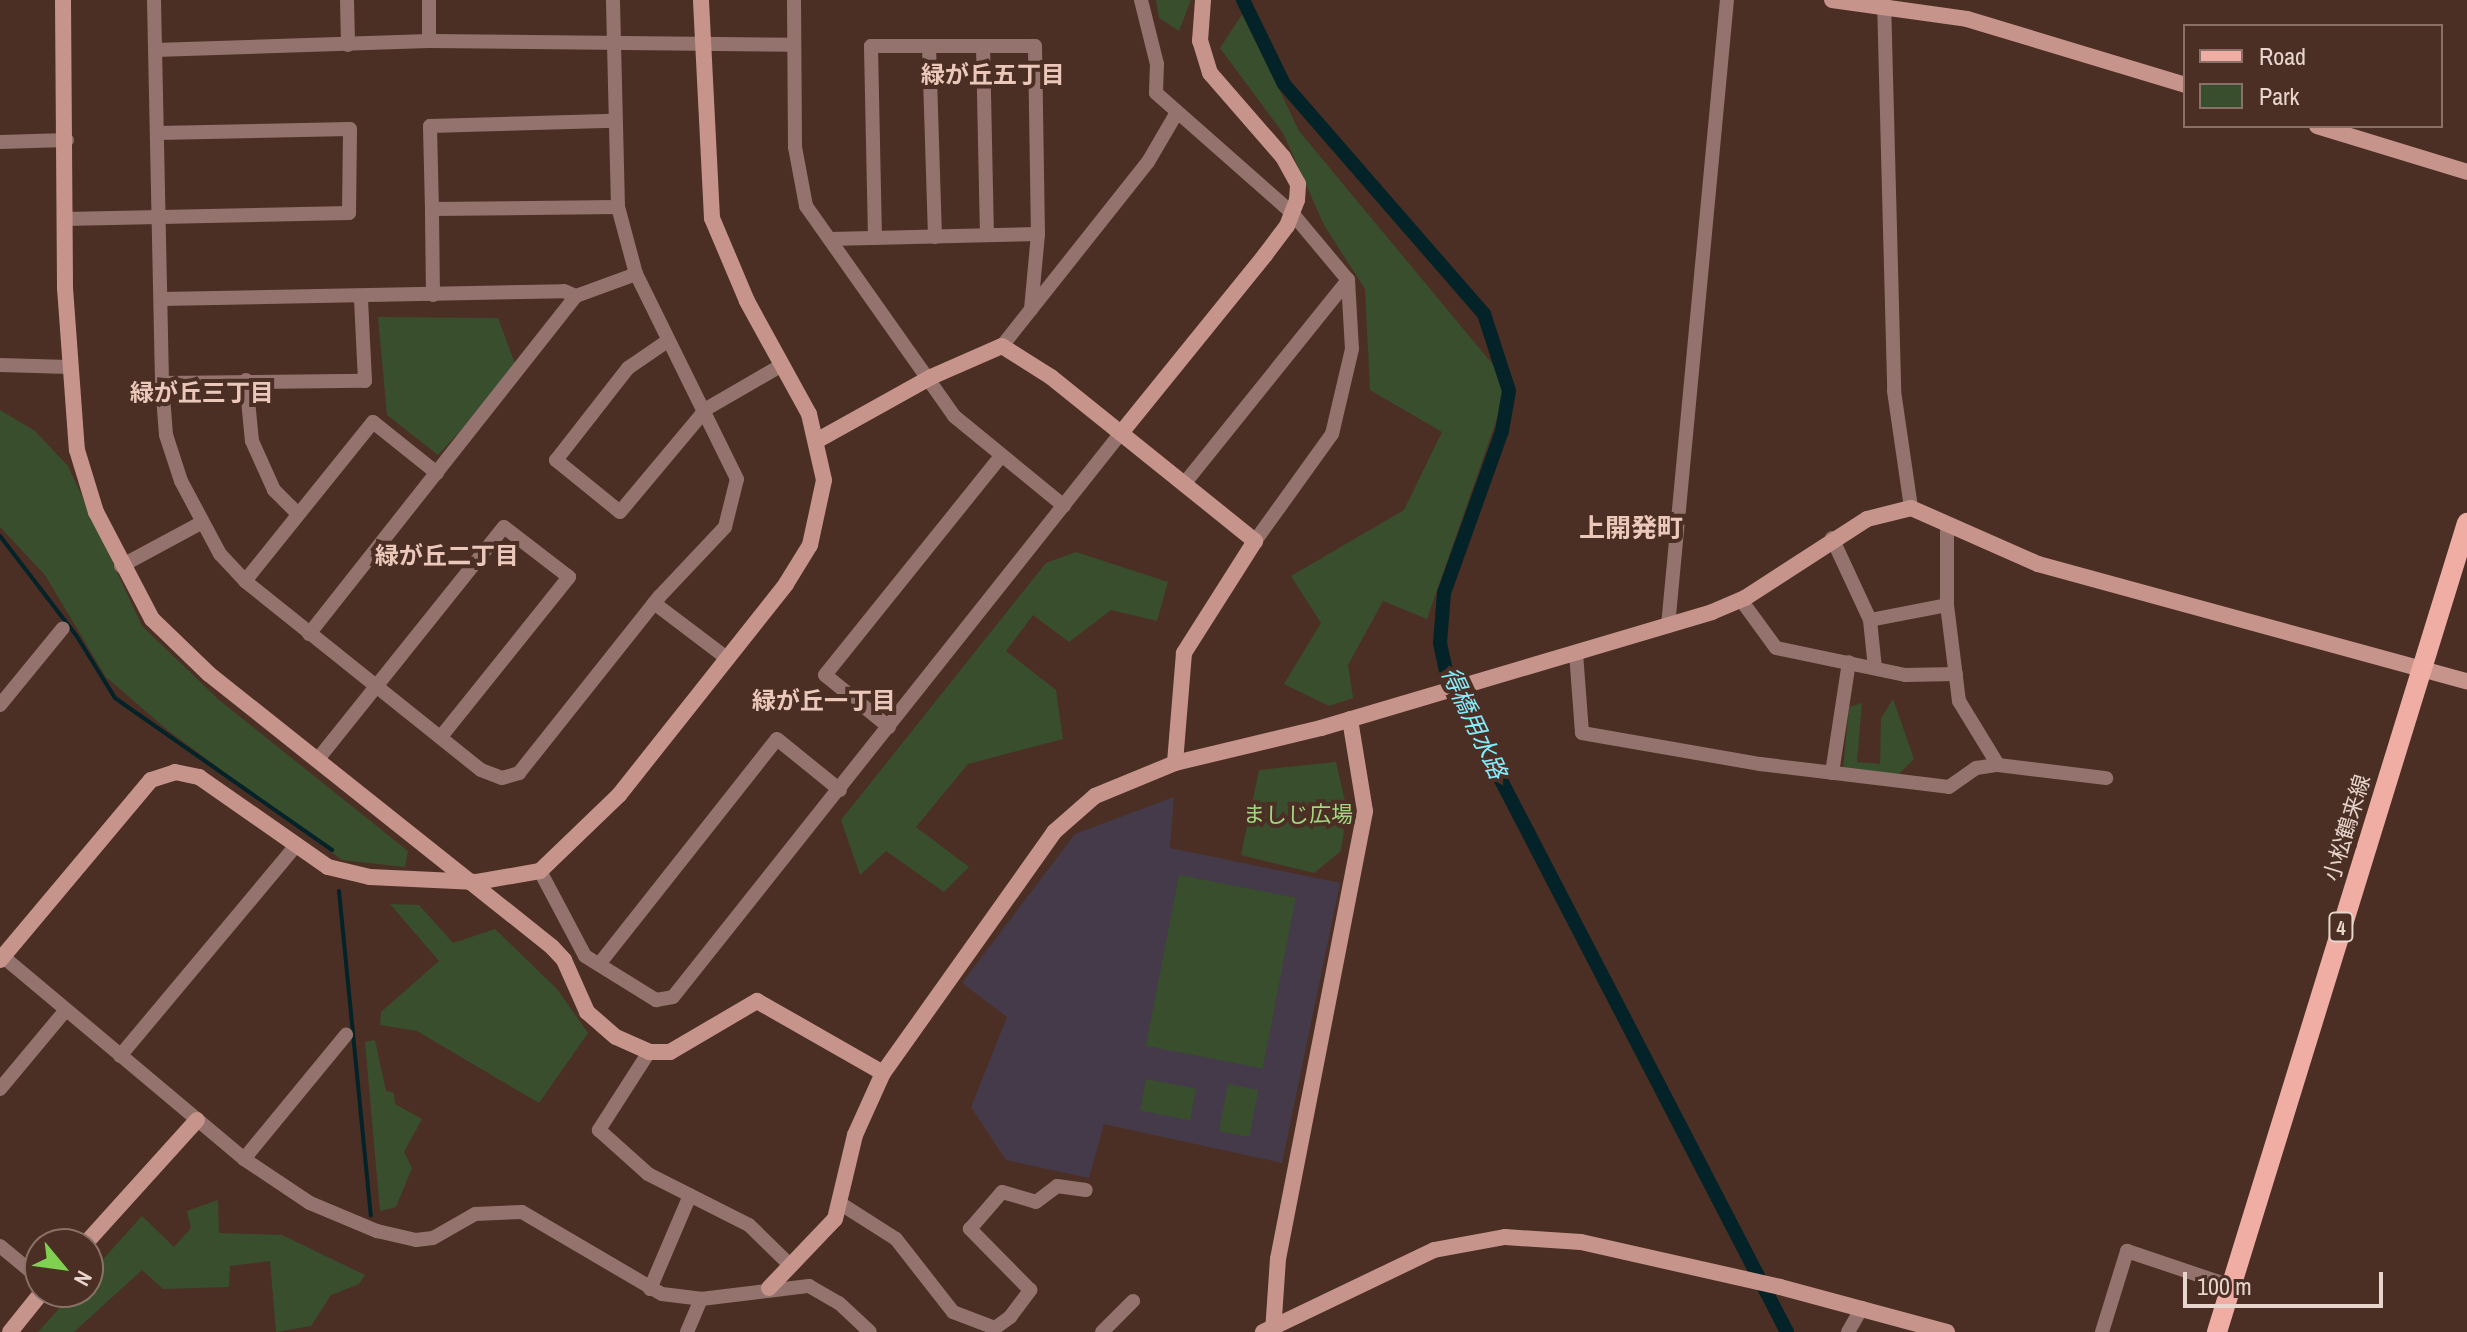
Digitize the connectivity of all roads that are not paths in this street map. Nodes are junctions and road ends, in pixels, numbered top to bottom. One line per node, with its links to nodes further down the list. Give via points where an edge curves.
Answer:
1 (63, 0): 26 (street)
2 (154, 0): 20 (street)
3 (347, 0): 16 (street)
4 (429, 0): 14 (street)
5 (613, 0): 13 (street)
6 (701, 0): 15 (street)
7 (794, 0): 17 (street)
8 (1141, 0): 22 (street, via 1157,64 1156,93)
9 (1203, 0): 31 (street, via 1202,56 1210,73 1283,157 1298,184)
10 (1727, 0): 74 (street)
11 (1832, 0): 12 (street)
12 (1884, 3): 21 (street, via 1967,19); 61 (street, via 1894,391)
13 (614, 40): 14 (street); 15 (street); 23 (street)
14 (429, 41): 16 (street)
15 (702, 44): 17 (street); 49 (street, via 712,218)
16 (348, 45): 20 (street)
17 (794, 45): 38 (street, via 800,182 806,206)
18 (929, 46): 19 (street); 36 (street); 37 (street, via 871,46)
19 (983, 46): 34 (street, via 1035,46); 35 (street)
20 (155, 50): 25 (street)
21 (2183, 84)
22 (1176, 114): 31 (street); 45 (street, via 1148,162)
23 (614, 121): 29 (street); 30 (street, via 430,126)
24 (2324, 128): 28 (street)
25 (158, 133): 32 (street); 32 (street, via 350,129 349,213)
26 (67, 140): 27 (street); 33 (street)
27 (0, 142)
28 (2467, 172)
29 (618, 207): 30 (street); 39 (street)
30 (432, 209): 41 (street)
31 (1292, 213): 40 (street); 55 (street, via 1265,255)
32 (159, 217): 33 (street); 44 (street)
33 (64, 219): 50 (street)
34 (1038, 234): 35 (street); 45 (street)
35 (987, 235): 36 (street)
36 (935, 237): 37 (street)
37 (875, 238): 38 (street)
38 (830, 239): 51 (street)
39 (636, 274): 42 (street); 46 (street)
40 (1348, 280): 59 (street); 67 (street, via 1352,349 1332,434)
41 (433, 295): 42 (street, via 564,291); 43 (street)
42 (576, 296): 58 (street)
43 (361, 298): 44 (street); 52 (street, via 365,381)
44 (162, 299): 53 (street)
45 (1031, 310): 47 (street)
46 (666, 342): 54 (street); 54 (street, via 628,368 556,460 620,512)
47 (1002, 346): 51 (street); 55 (street)
48 (0, 365): 50 (street)
49 (782, 365): 54 (street); 56 (street)
50 (69, 367): 68 (street, via 77,450 96,512)
51 (931, 377): 56 (street); 57 (street, via 954,416)
52 (246, 380): 53 (street); 62 (street, via 252,441 274,490)
53 (162, 383): 63 (street, via 166,435)
54 (706, 409): 71 (street, via 737,479 732,504 725,527)
55 (1121, 433): 59 (street); 60 (street)
56 (818, 440): 78 (street, via 824,480 810,545)
57 (1001, 456): 60 (street); 87 (street, via 825,675)
58 (437, 473): 62 (street, via 373,422); 76 (street)
59 (1184, 484): 67 (street)
60 (1064, 506): 87 (street)
61 (1911, 508): 65 (street); 66 (street, via 1867,519)
62 (298, 514): 69 (street)
63 (201, 523): 68 (street); 69 (street)
64 (2467, 523): 80 (main road, 小松鶴来線 / 4)
65 (1947, 524): 72 (street); 80 (street, via 2038,564)
66 (1832, 538): 70 (street); 73 (street)
67 (1255, 541): 90 (street, via 1184,653)
68 (121, 566): 89 (street, via 152,619 209,674)
69 (245, 581): 76 (street)
70 (1741, 600): 74 (street); 79 (street, via 1776,648)
71 (654, 603): 78 (street); 88 (street, via 519,773 487,776)
72 (1947, 605): 73 (street); 82 (street)
73 (1870, 620): 81 (street)
74 (1668, 626): 77 (street)
75 (63, 628): 85 (street)
76 (309, 634): 84 (street)
77 (1576, 653): 86 (street); 92 (street, via 1582,733)
78 (728, 659): 96 (street, via 619,795)
79 (1849, 662): 81 (street); 92 (street)
80 (2422, 666): 83 (street); 115 (main road, 小松鶴来線 / 4)
81 (1875, 668): 82 (street, via 1905,675)
82 (1956, 674): 91 (street, via 1959,701)
83 (2467, 681)
84 (375, 686): 88 (street); 88 (street, via 504,527 569,577); 89 (street)
85 (0, 705)
86 (1350, 719): 90 (street); 122 (street, via 1365,811 1291,1189)
87 (889, 727): 94 (street)
88 (441, 737)
89 (318, 759): 97 (street)
90 (1175, 763): 104 (street, via 1074,810 970,946)
91 (1998, 765): 92 (street, via 1976,768 1949,787); 93 (street)
92 (1832, 773)
93 (2106, 778)
94 (840, 790): 99 (street, via 673,997 656,1000); 99 (street, via 777,739)
95 (297, 844): 97 (street, via 328,867 370,877); 98 (street, via 199,777 175,772 151,780); 103 (street)
96 (540, 871): 97 (street); 99 (street, via 579,950)
97 (477, 882): 102 (street, via 564,960 573,987 601,1026)
98 (1, 957): 100 (street)
99 (600, 963)
100 (65, 1011): 103 (street); 105 (street)
101 (346, 1035): 107 (street)
102 (649, 1052): 104 (street, via 670,1052 757,1001); 109 (street, via 599,1130 648,1174)
103 (120, 1056): 106 (street)
104 (883, 1073): 110 (street, via 855,1135)
105 (0, 1089)
106 (197, 1120): 107 (street); 111 (street)
107 (244, 1159): 117 (street, via 310,1203 377,1231 416,1240 433,1238 475,1214 522,1212)
108 (1086, 1190): 110 (street, via 1057,1186 1036,1202 1002,1192 970,1229 1030,1290 995,1328 953,1312 896,1239)
109 (690, 1195): 113 (street, via 749,1225); 117 (street)
110 (841, 1204): 113 (street, via 822,1237)
111 (99, 1228)
112 (0, 1246): 114 (street)
113 (788, 1263): 116 (street)
114 (24, 1266)
115 (2231, 1286): 129 (street, via 2127,1251); 130 (main road, 小松鶴来線 / 4)
116 (769, 1288): 118 (street); 125 (street, via 809,1286 839,1303)
117 (650, 1289): 118 (street)
118 (701, 1299): 124 (street)
119 (1133, 1301): 126 (street)
120 (29, 1308): 123 (street)
121 (1862, 1308): 122 (street, via 1581,1242 1505,1237 1434,1250); 127 (street); 128 (street)
122 (1270, 1330)
123 (10, 1332)
124 (687, 1332)
125 (870, 1332)
126 (1102, 1332)
127 (1848, 1332)
128 (1947, 1332)
129 (2102, 1332)
130 (2217, 1332)

